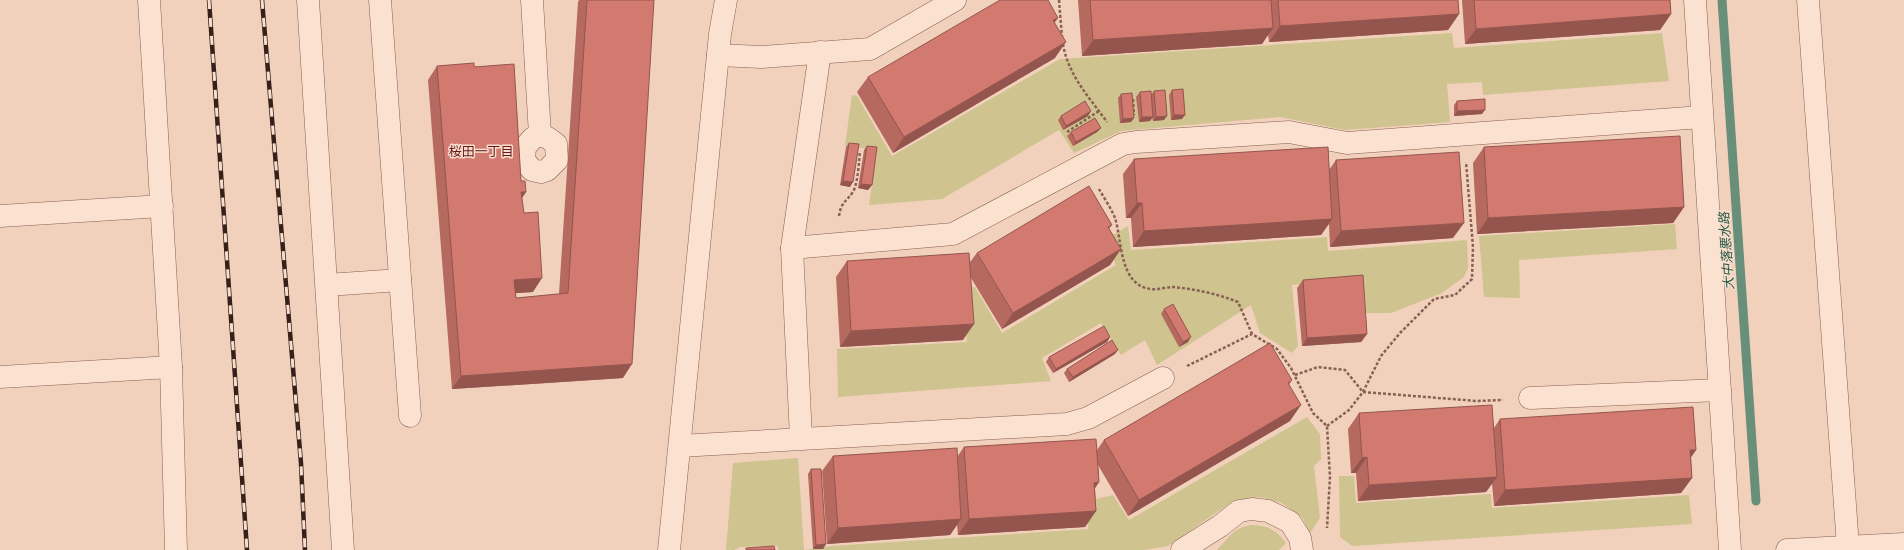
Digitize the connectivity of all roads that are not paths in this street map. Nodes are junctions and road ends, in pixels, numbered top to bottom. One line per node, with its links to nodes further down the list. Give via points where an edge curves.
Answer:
1 (149, 0): 13 (street)
2 (308, 0): 17 (street)
3 (380, 0): 16 (street)
4 (532, 0): 12 (street)
5 (726, 0): 10 (street)
6 (955, 0): 9 (street, via 870,48)
7 (1695, 0): 11 (street)
8 (1808, 0): 26 (street)
9 (820, 52): 10 (street, via 761,57); 15 (street)
10 (718, 55): 25 (street)
11 (1702, 117): 15 (street, via 1347,143 1289,132 1122,144 953,234); 21 (street)
12 (540, 135)
13 (162, 206): 14 (street); 18 (street)
14 (0, 216)
15 (792, 248): 24 (street)
16 (400, 280): 17 (street); 23 (street)
17 (327, 285): 29 (street)
18 (171, 367): 19 (street); 28 (street)
19 (0, 377)
20 (1163, 378): 24 (street, via 1088,418 1067,424)
21 (1720, 390): 22 (street); 33 (street)
22 (1530, 398)
23 (410, 416)
24 (801, 438): 25 (street)
25 (680, 446): 30 (street)
26 (1848, 546): 27 (street); 34 (street)
27 (1900, 546)
28 (176, 550)
29 (343, 550)
30 (669, 550)
31 (1182, 550): 32 (street, via 1239,511 1252,508 1268,511 1290,522 1300,538)
32 (1302, 550)
33 (1730, 550)
34 (1787, 550)

